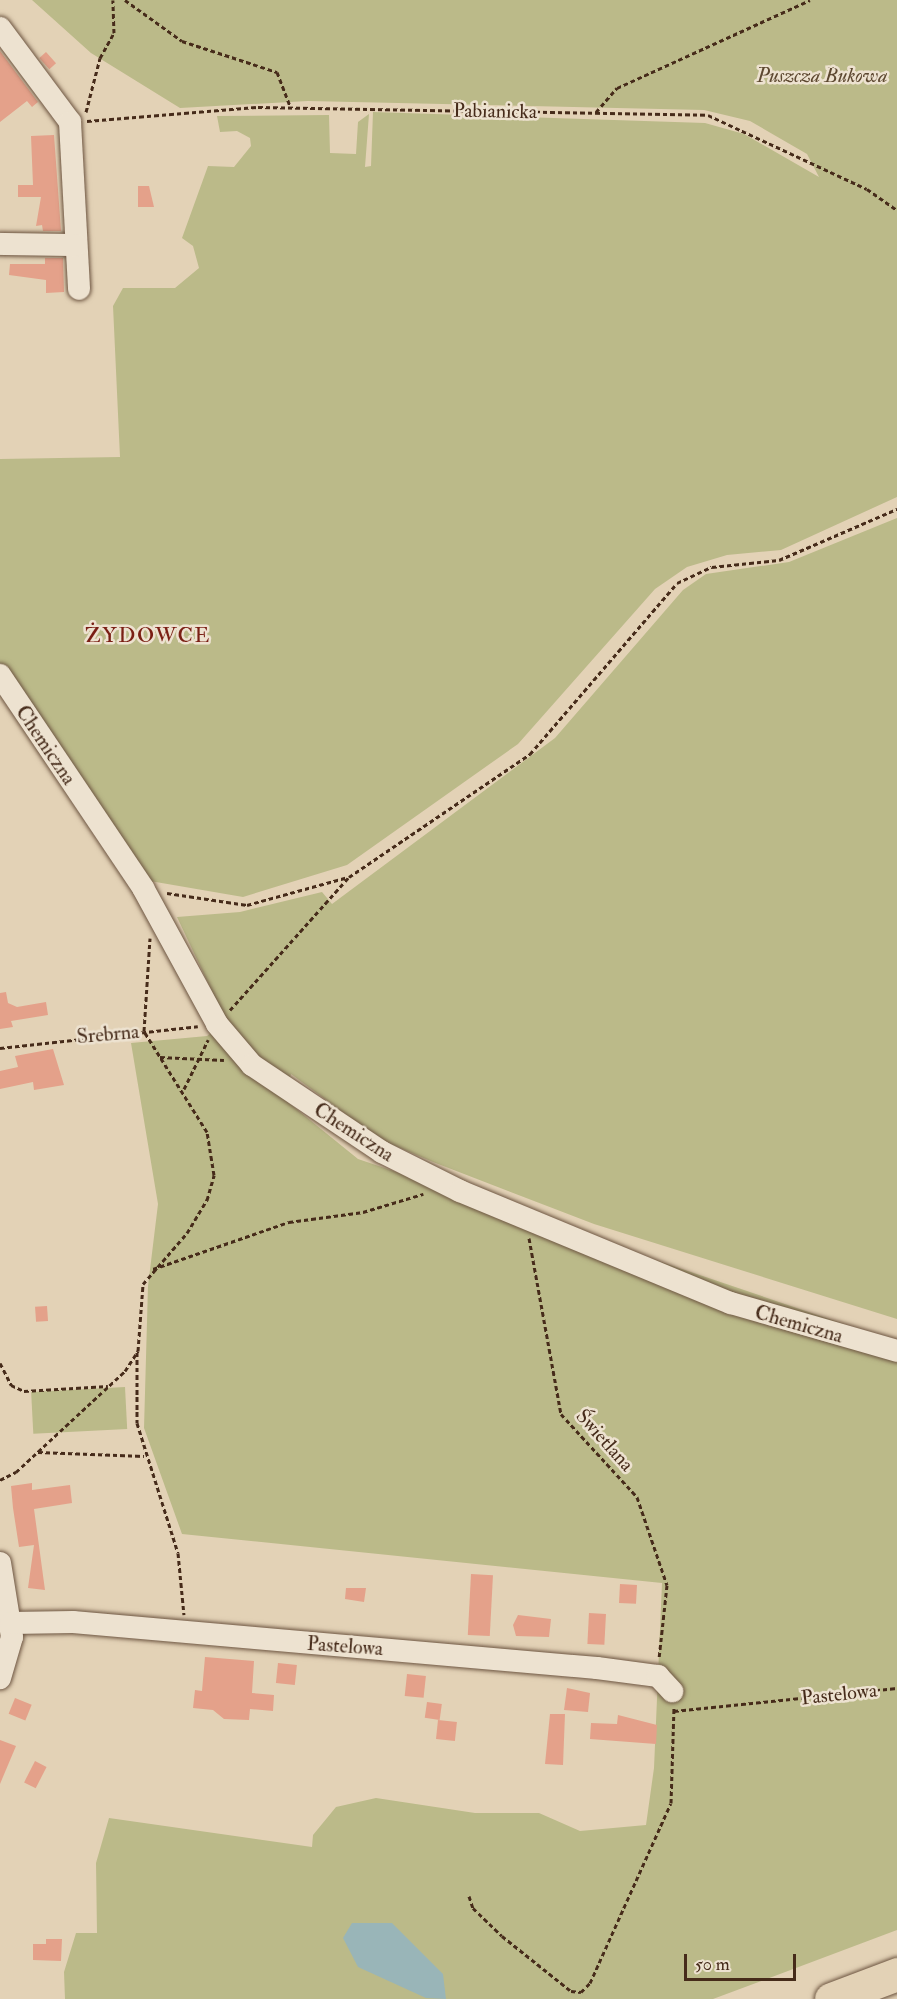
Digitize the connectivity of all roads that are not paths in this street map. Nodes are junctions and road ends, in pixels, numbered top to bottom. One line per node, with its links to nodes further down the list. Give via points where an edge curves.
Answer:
1 (0, 28): 3 (street, via 78,121)
2 (0, 243): 3 (street)
3 (76, 245): 4 (street)
4 (79, 289)
5 (0, 675): 6 (street, Chemiczna, via 148,897 217,1024 252,1065 382,1152 460,1191 731,1303)
6 (897, 1351)
7 (0, 1563): 8 (street)
8 (11, 1623): 9 (street); 10 (street, Pastelowa, via 73,1622 184,1633)
9 (0, 1678)
10 (668, 1692)
11 (897, 1974): 12 (highway)
12 (831, 1999)

